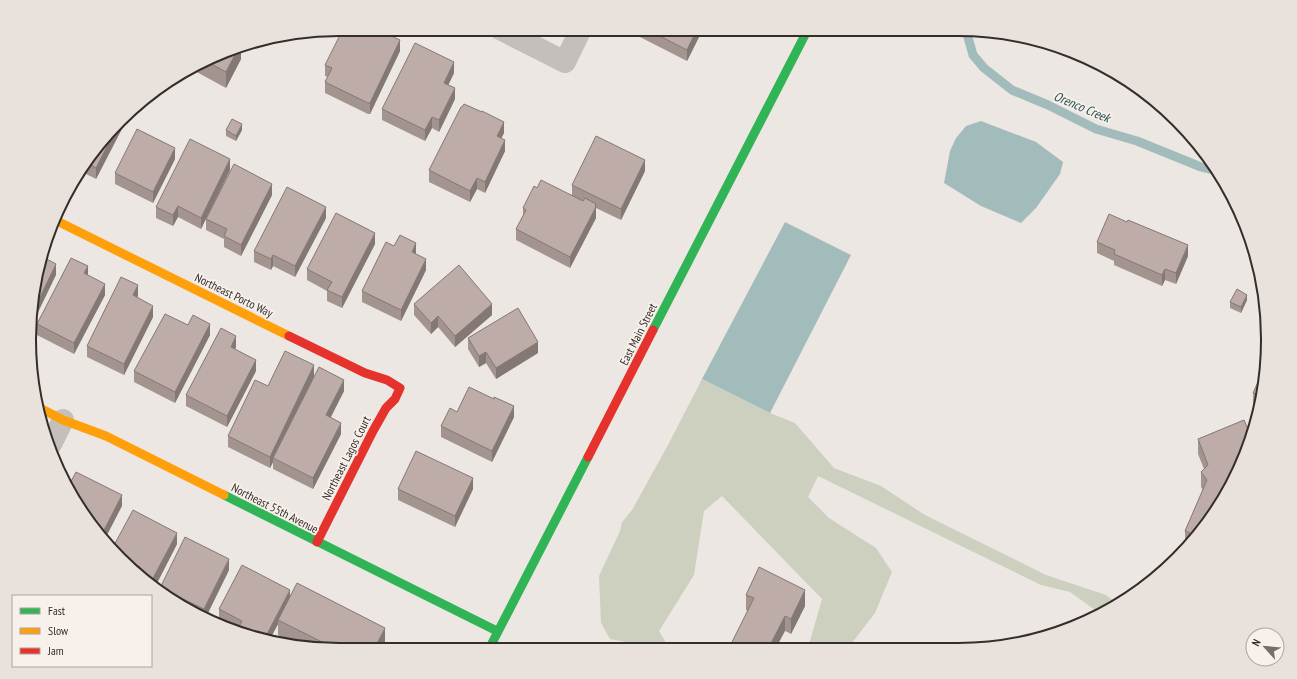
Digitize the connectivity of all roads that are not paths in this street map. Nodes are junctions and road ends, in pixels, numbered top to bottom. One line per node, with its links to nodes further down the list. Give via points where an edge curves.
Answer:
1 (514, 36): 2 (street, via 565,62)
2 (578, 36)
3 (805, 36): 10 (street, East Main Street)
4 (60, 221): 5 (street, Northeast Porto Way)
5 (400, 388): 9 (street, Northeast Lagos Court, via 373,431)
6 (44, 410): 7 (street, Northeast 55th Avenue)
7 (63, 420): 8 (street); 9 (street, Northeast 55th Avenue, via 106,436)
8 (53, 440)
9 (317, 542): 10 (street, Northeast 55th Avenue)
10 (497, 631): 11 (street, East Main Street)
11 (492, 643)

